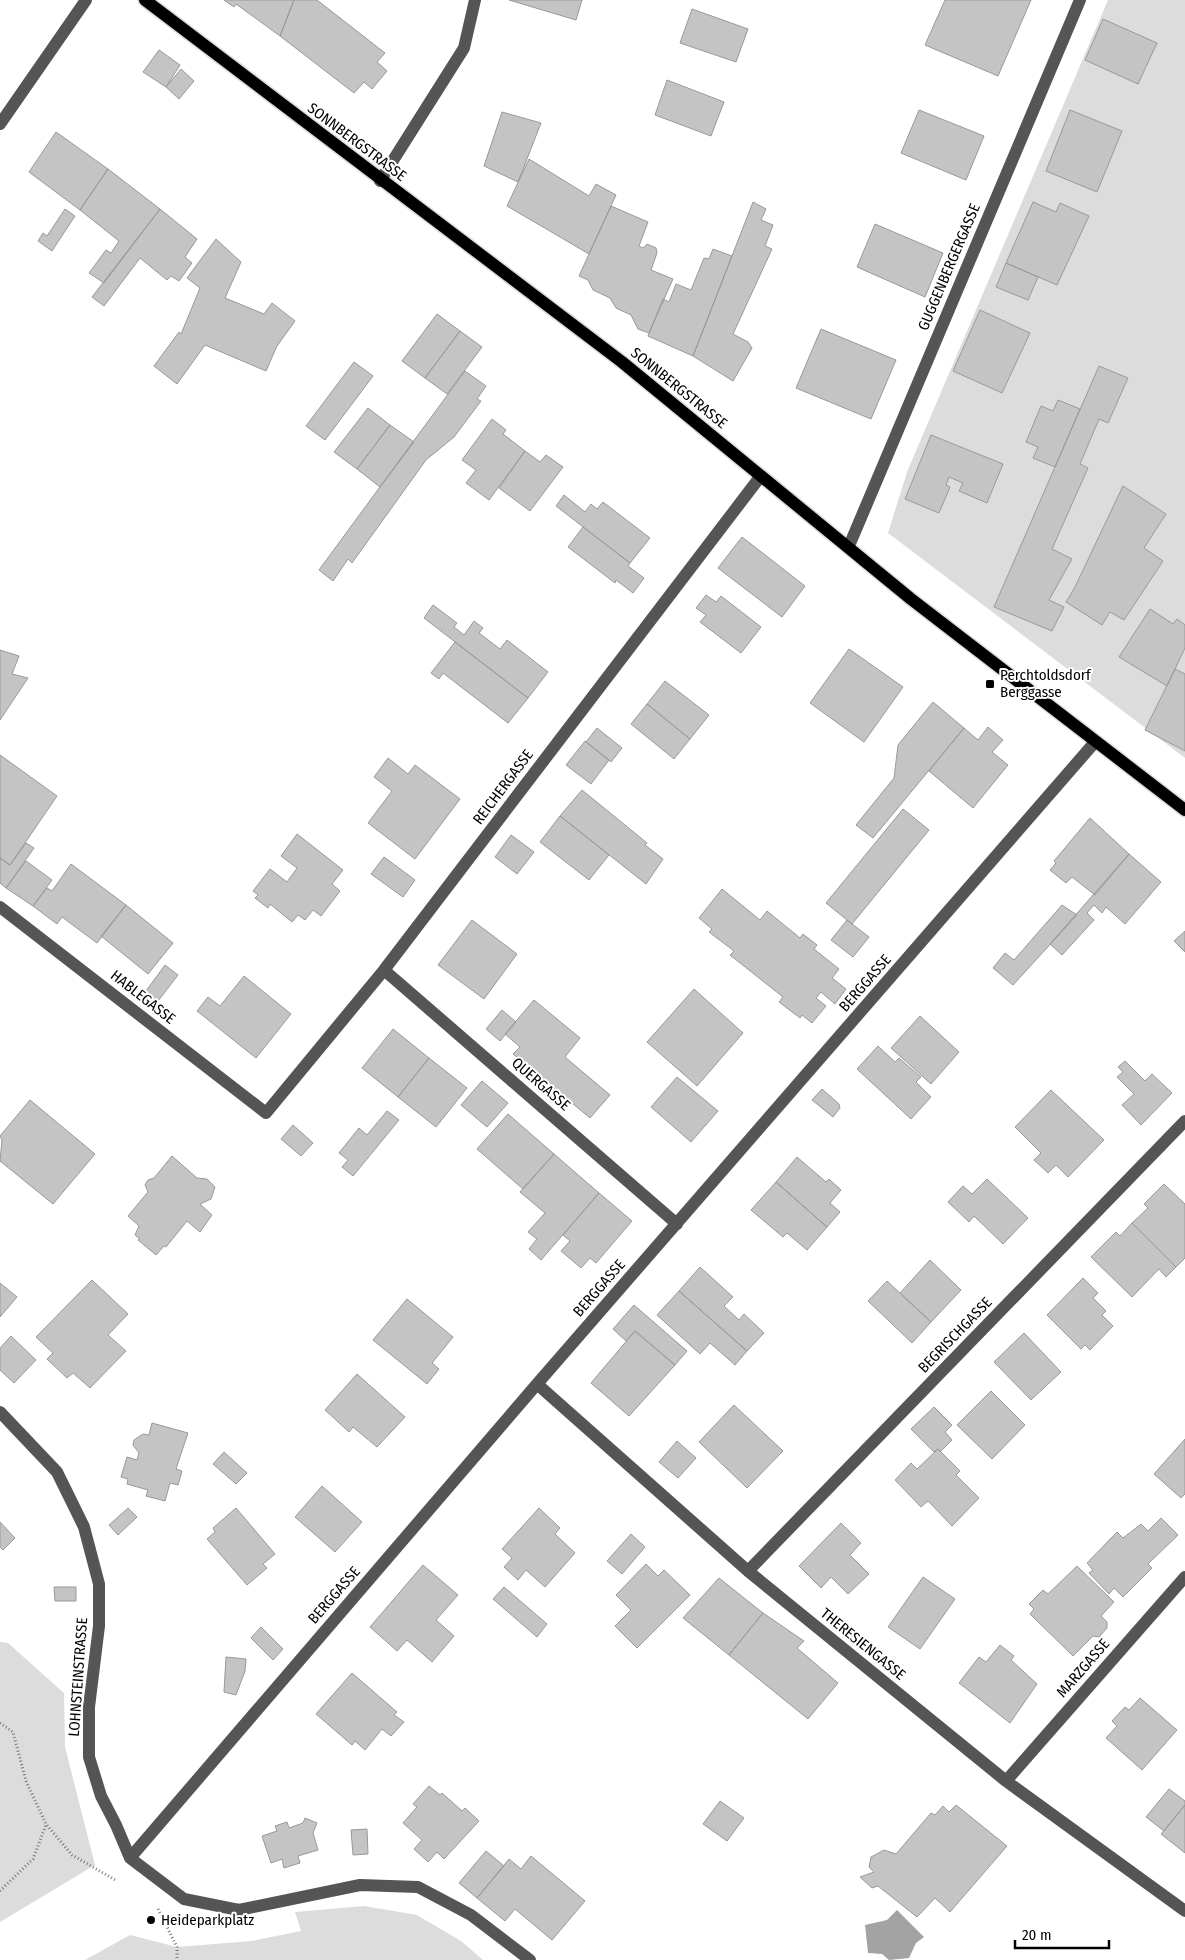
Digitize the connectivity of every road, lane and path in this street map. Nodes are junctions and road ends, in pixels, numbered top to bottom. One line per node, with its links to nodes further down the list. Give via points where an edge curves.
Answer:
1 (86, 0): 5 (street)
2 (145, 0): 6 (main road, SONNBERGSTRASSE)
3 (475, 0): 6 (street, via 464,48)
4 (1080, 0): 8 (street, GUGGENBERGERGASSE)
5 (0, 124)
6 (380, 181): 7 (main road, SONNBERGSTRASSE, via 622,362)
7 (760, 476): 8 (main road, SONNBERGSTRASSE); 12 (street, REICHERGASSE)
8 (848, 546): 9 (main road, SONNBERGSTRASSE, via 910,599)
9 (1095, 742): 10 (main road, SONNBERGSTRASSE); 15 (street, BERGGASSE)
10 (1185, 810)
11 (0, 907): 13 (street, HABLEGASSE)
12 (384, 970): 13 (street, REICHERGASSE); 15 (street, QUERGASSE)
13 (266, 1112)
14 (1185, 1121): 18 (street, BEGRISCHGASSE)
15 (677, 1224): 16 (street, BERGGASSE)
16 (537, 1384): 18 (street, THERESIENGASSE); 23 (street, BERGGASSE)
17 (0, 1412): 23 (street, LOHNSTEINSTRASSE, via 57,1472 84,1528 99,1584 89,1757 101,1796)
18 (748, 1571): 21 (street, THERESIENGASSE)
19 (1185, 1577): 21 (street, MARZGASSE)
20 (0, 1723): 22 (path, via 13,1732 26,1781)
21 (1006, 1781): 26 (street, THERESIENGASSE)
22 (46, 1824): 24 (path, via 72,1855); 25 (path, via 33,1859)
23 (130, 1858): 27 (street, LOHNSTEINSTRASSE, via 184,1899 238,1910 360,1885 418,1887 471,1915)
24 (117, 1881)
25 (0, 1891)
26 (1185, 1911)
27 (530, 1960)

